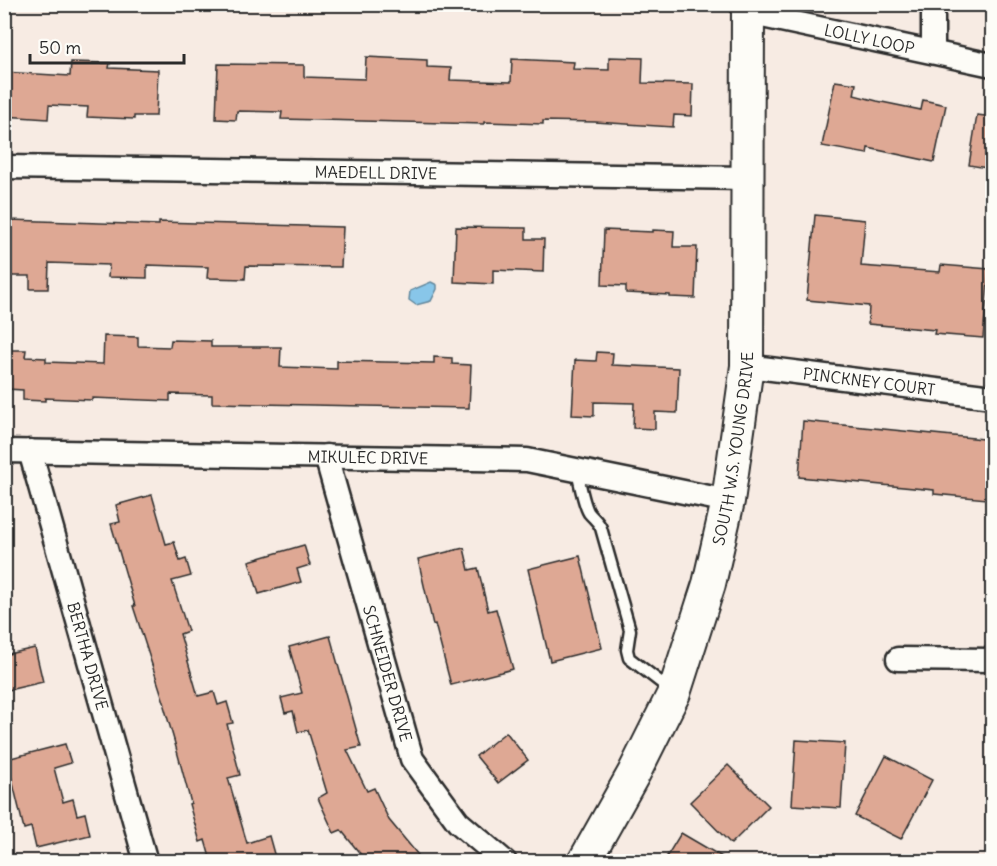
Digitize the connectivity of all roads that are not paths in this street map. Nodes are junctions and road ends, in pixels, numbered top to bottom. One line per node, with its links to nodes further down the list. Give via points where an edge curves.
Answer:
1 (933, 4): 3 (street)
2 (748, 9): 3 (street, LOLLY LOOP); 6 (main road, SOUTH W.S. YOUNG DRIVE)
3 (933, 52): 4 (street, LOLLY LOOP)
4 (993, 65)
5 (4, 167): 6 (street, MAEDELL DRIVE)
6 (747, 178): 7 (main road, SOUTH W.S. YOUNG DRIVE)
7 (747, 366): 8 (street, PINCKNEY COURT); 13 (main road, SOUTH W.S. YOUNG DRIVE)
8 (993, 397)
9 (4, 451): 10 (street, MIKULEC DRIVE)
10 (30, 451): 11 (street, MIKULEC DRIVE); 17 (street, BERTHA DRIVE)
11 (326, 456): 12 (street, MIKULEC DRIVE, via 527,460); 18 (street, SCHNEIDER DRIVE, via 412,759 458,822)
12 (576, 469): 13 (street, MIKULEC DRIVE); 16 (lane, via 589,513 601,528 627,619 629,658)
13 (728, 501): 16 (main road, SOUTH W.S. YOUNG DRIVE, via 709,584)
14 (898, 659): 15 (street)
15 (993, 660)
16 (674, 693): 19 (main road, SOUTH W.S. YOUNG DRIVE)
17 (146, 861)
18 (505, 861)
19 (584, 861)

